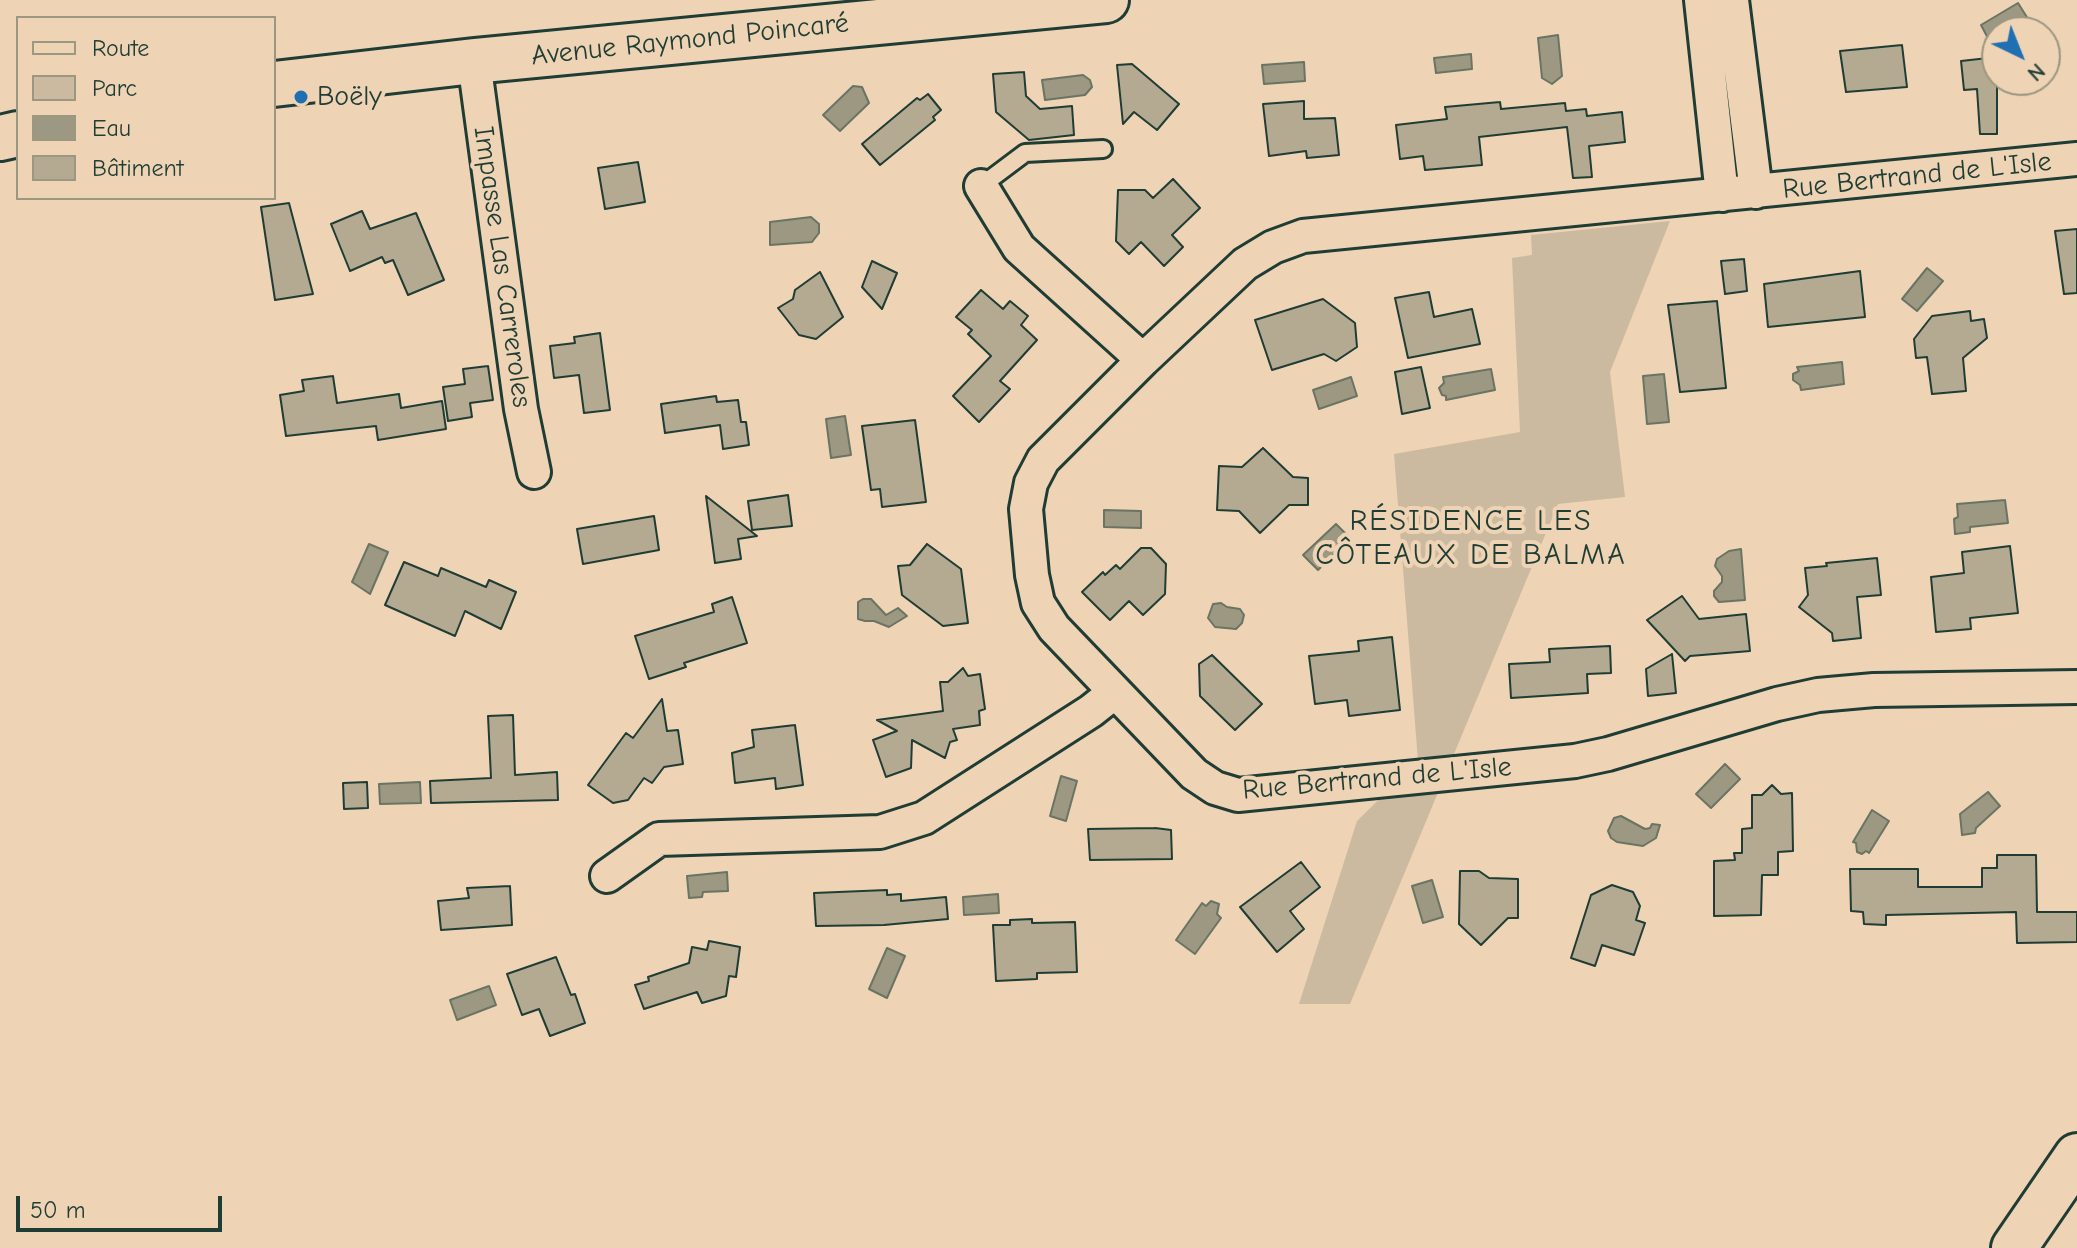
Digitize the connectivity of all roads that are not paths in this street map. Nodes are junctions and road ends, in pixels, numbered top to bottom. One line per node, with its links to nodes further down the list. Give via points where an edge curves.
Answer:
1 (1701, 0): 10 (street)
2 (1732, 0): 9 (street, Rue Bertrand de L'Isle)
3 (1084, 1): 4 (main road, Avenue Raymond Poincaré)
4 (474, 61): 5 (main road, Avenue Raymond Poincaré); 12 (street, Impasse Las Carreroles)
5 (276, 84)
6 (1103, 149): 8 (lane, via 1025,153)
7 (2077, 159): 9 (street, Rue Bertrand de L'Isle)
8 (981, 186): 11 (street, via 1019,248)
9 (1756, 192): 10 (street, Rue Bertrand de L'Isle)
10 (1722, 195): 11 (street, Rue Bertrand de L'Isle, via 1303,236 1245,264)
11 (1143, 360): 14 (street, Rue Bertrand de L'Isle, via 1043,460 1026,509 1038,603 1054,628)
12 (534, 472)
13 (2077, 687): 14 (street, Rue Bertrand de L'Isle, via 1818,695 1575,761 1238,795 1194,774)
14 (1115, 692): 15 (street, via 924,818 880,832 659,839)
15 (607, 876)
16 (2077, 1156): 17 (main road)
17 (2014, 1248)

